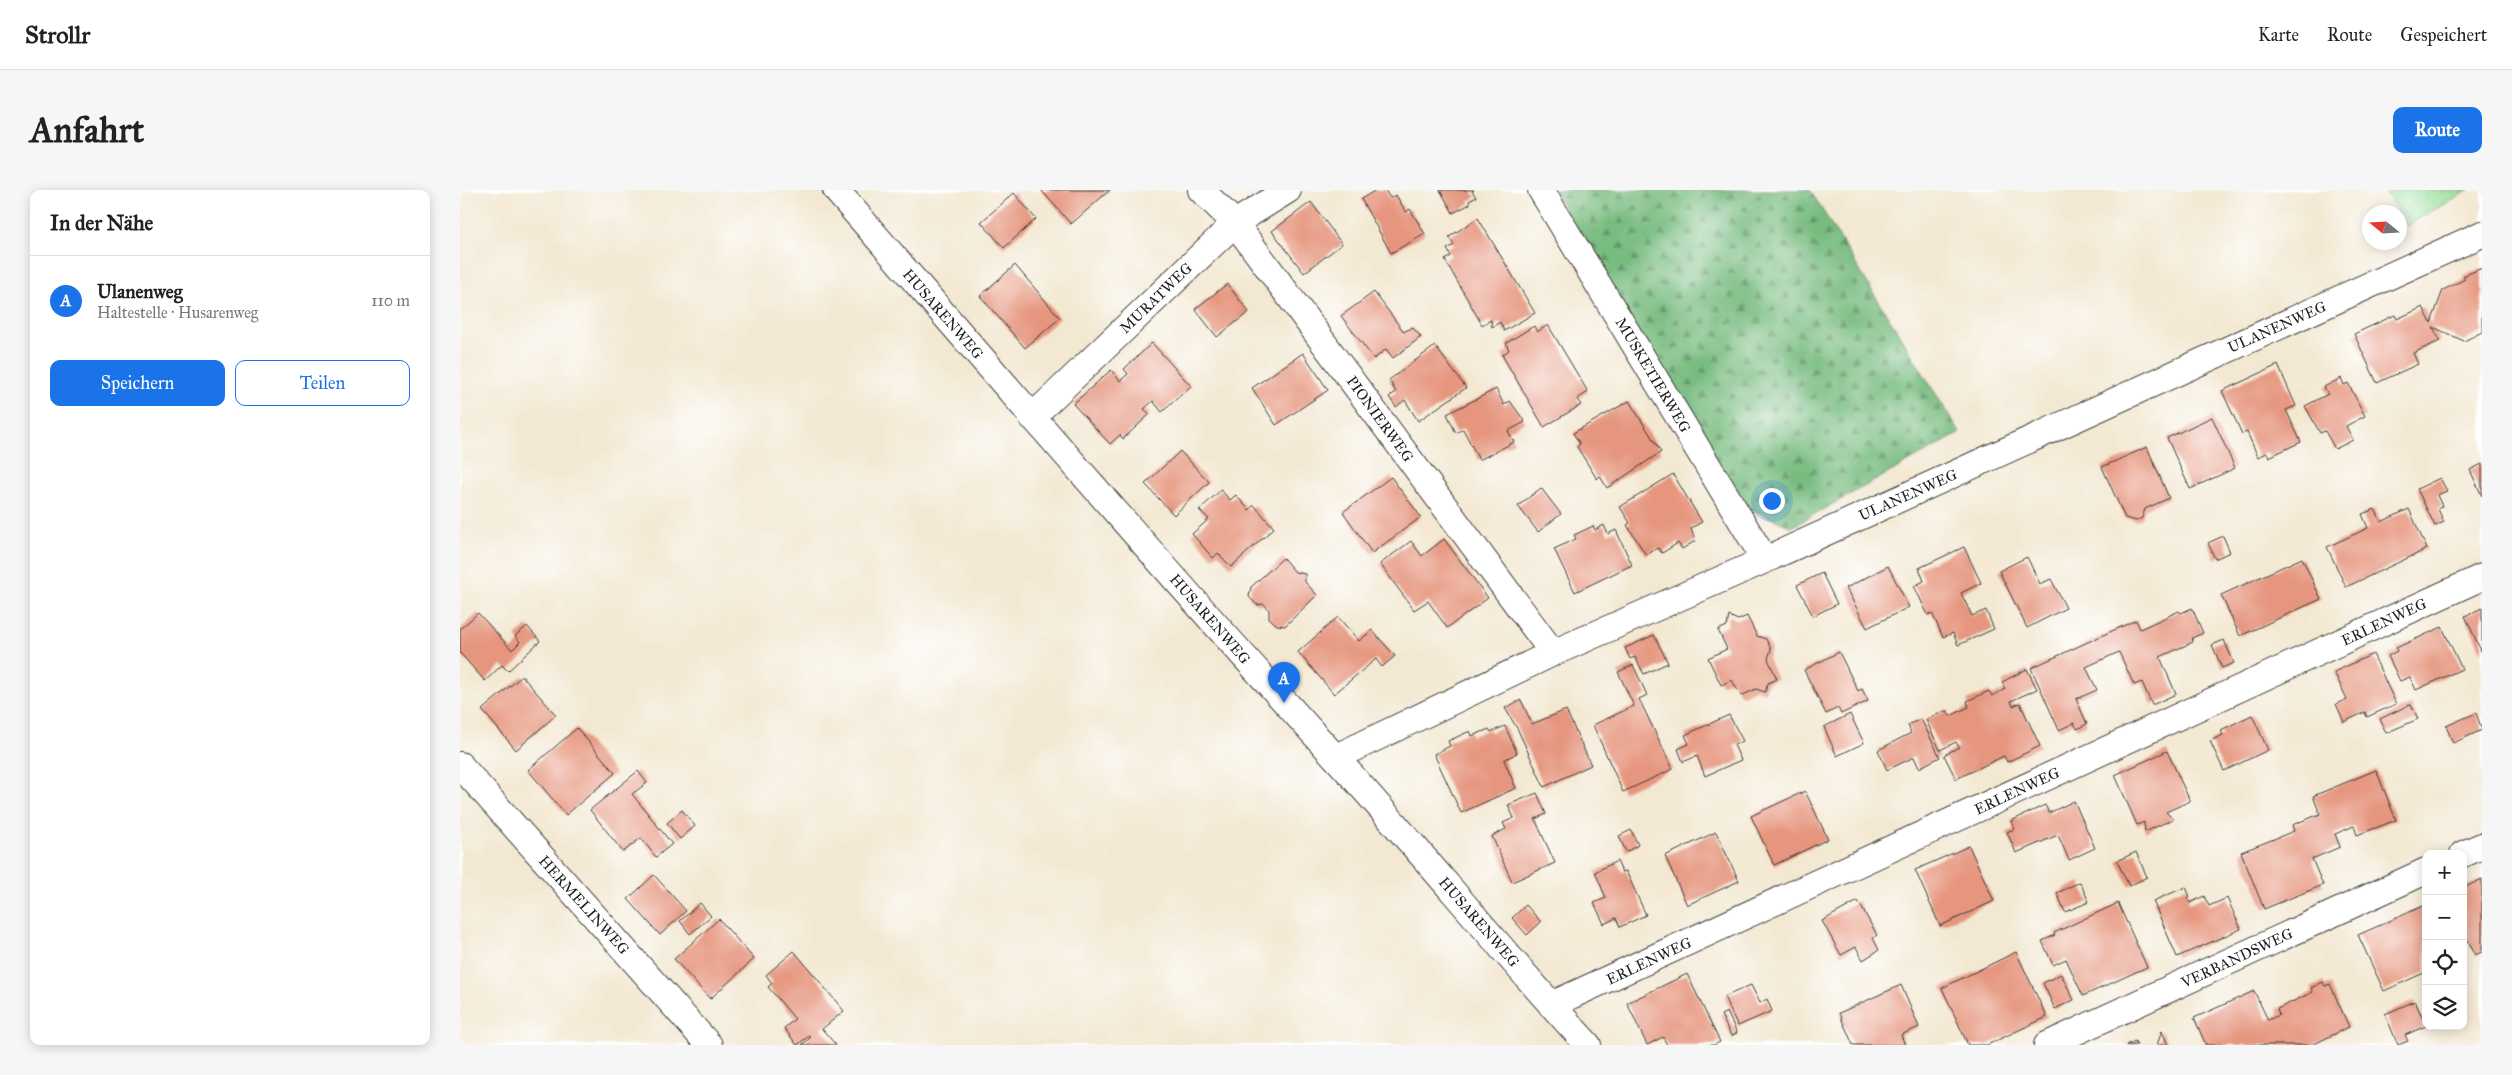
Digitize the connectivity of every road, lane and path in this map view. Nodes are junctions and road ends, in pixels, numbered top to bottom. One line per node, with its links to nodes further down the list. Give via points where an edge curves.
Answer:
1 (836, 190): 8 (street, HUSARENWEG)
2 (1201, 190): 6 (street, PIONIERWEG)
3 (1224, 190): 6 (street)
4 (1288, 190): 6 (street, MURATWEG)
5 (1541, 190): 9 (street, MUSKETIERWEG)
6 (1235, 222): 8 (street, MURATWEG); 11 (street, PIONIERWEG)
7 (2482, 234): 9 (street, ULANENWEG)
8 (1032, 417): 12 (street, HUSARENWEG, via 1277,695)
9 (1764, 560): 11 (street, ULANENWEG)
10 (2482, 577): 17 (street, ERLENWEG)
11 (1553, 653): 12 (street, ULANENWEG)
12 (1336, 757): 17 (street, HUSARENWEG)
13 (460, 765): 18 (street, HERMELINWEG)
14 (2482, 846): 15 (street)
15 (2467, 852)
16 (2422, 874): 20 (street, VERBANDSWEG)
17 (1551, 1006): 19 (street, HUSARENWEG)
18 (709, 1045)
19 (1588, 1045)
20 (2047, 1045)

